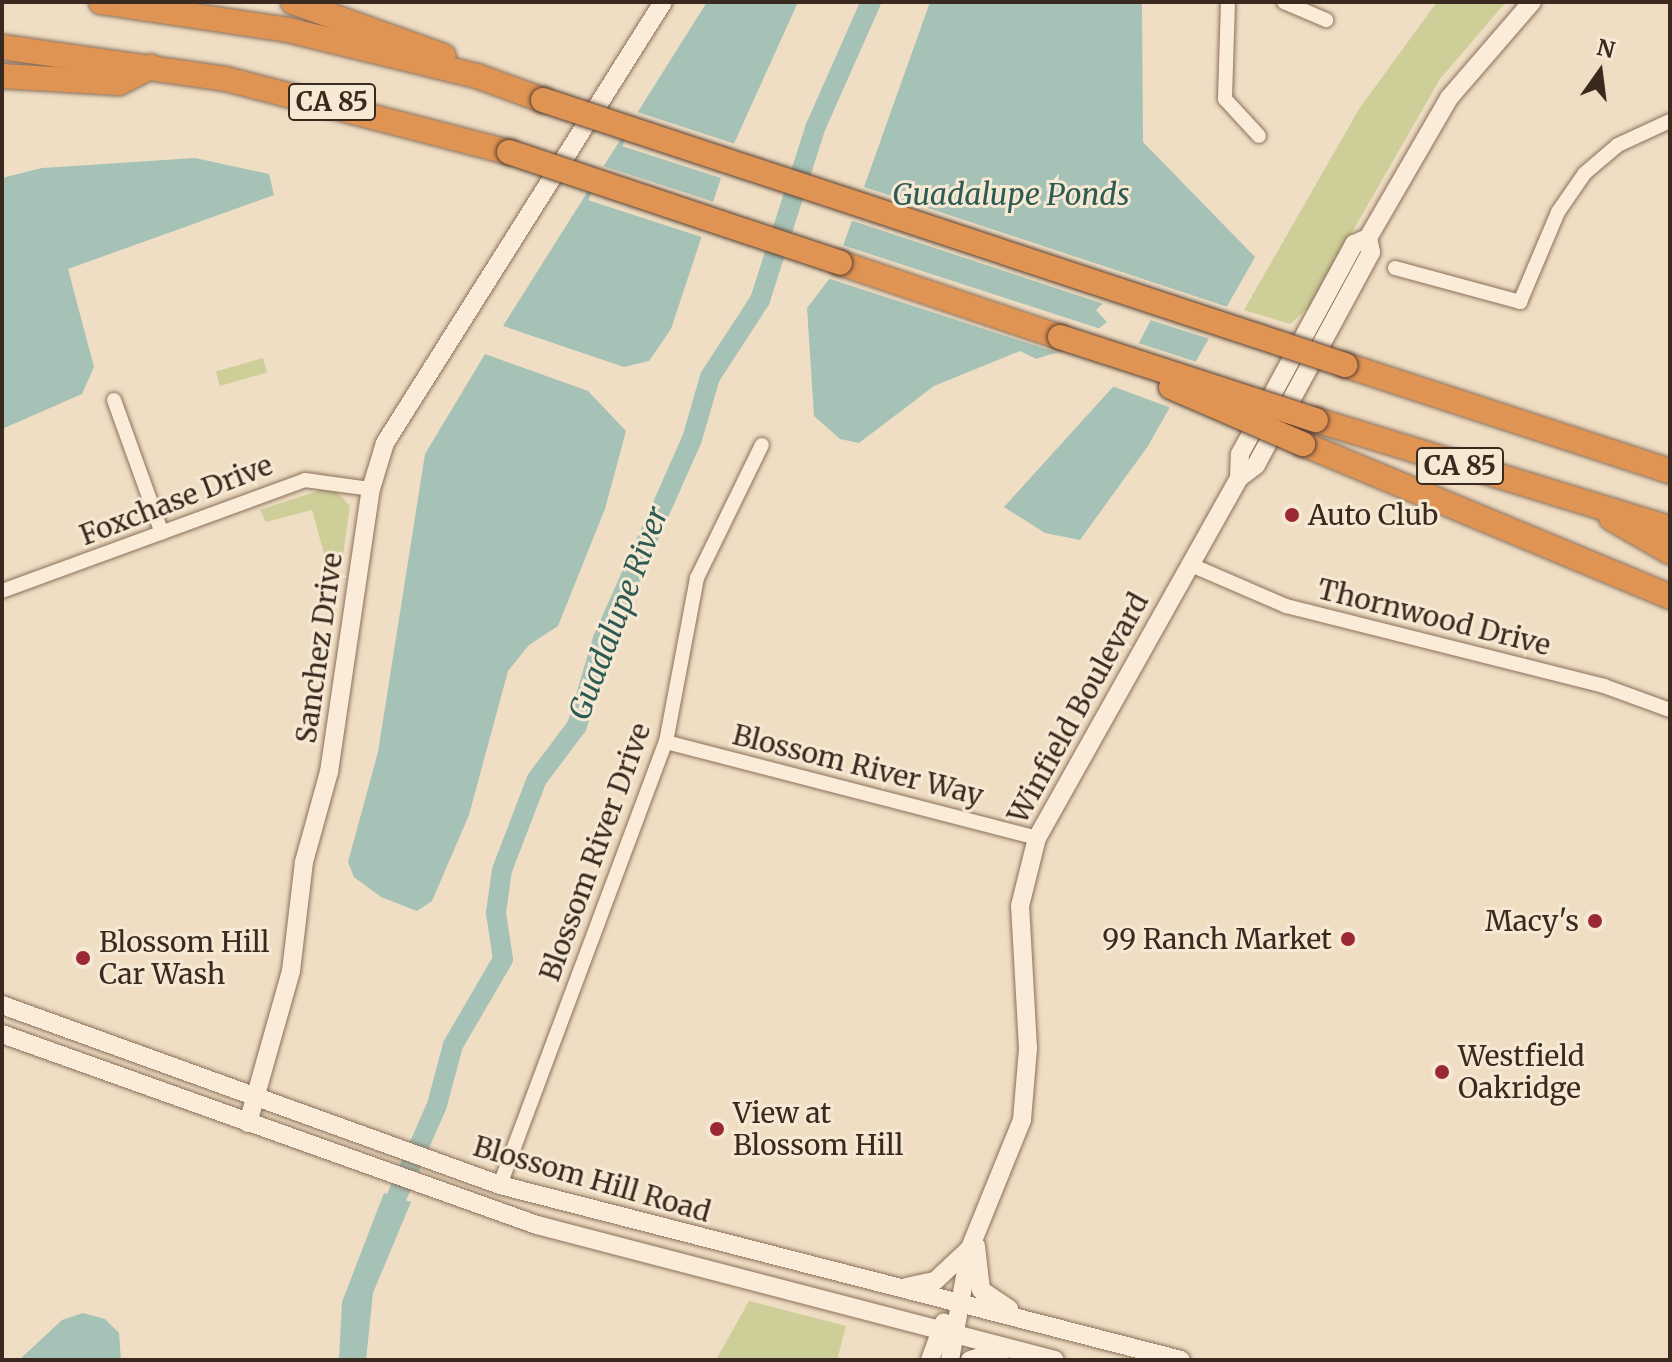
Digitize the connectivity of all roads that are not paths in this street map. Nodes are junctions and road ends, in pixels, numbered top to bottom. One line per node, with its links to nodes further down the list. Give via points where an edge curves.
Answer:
1 (101, 2): 11 (highway, CA 85, via 288,30)
2 (293, 2): 11 (highway, via 431,48)
3 (1228, 2): 13 (street, via 1225,99)
4 (1284, 2): 7 (street)
5 (1532, 2): 26 (street, Winfield Boulevard, via 1449,98 1368,238 1354,244 1240,454 1239,478)
6 (659, 4): 21 (street, Sanchez Drive, via 530,215 399,411)
7 (1326, 20)
8 (2, 47): 9 (highway, CA 85)
9 (151, 67): 10 (highway, via 119,83); 15 (highway, CA 85, bridge, via 371,111 509,152)
10 (2, 76)
11 (477, 76): 18 (highway, CA 85, bridge, via 1345,365)
12 (1670, 121): 14 (street, via 1605,153 1580,179 1552,224 1520,302)
13 (1259, 136)
14 (1395, 268)
15 (1060, 337): 22 (highway, CA 85, bridge); 28 (highway, bridge)
16 (114, 400): 24 (street)
17 (762, 445): 30 (street, Blossom River Drive, via 693,591)
18 (1619, 449): 19 (highway); 20 (highway, CA 85)
19 (1670, 454)
20 (1670, 471)
21 (371, 489): 24 (street, Foxchase Drive, via 305,480); 34 (street, Sanchez Drive, via 291,971)
22 (1603, 512): 23 (highway, CA 85); 25 (highway)
23 (1670, 528)
24 (162, 533): 27 (street, Foxchase Drive)
25 (1670, 552)
26 (1189, 564): 29 (street, Thornwood Drive, via 1286,606 1604,686); 31 (street, Winfield Boulevard)
27 (2, 591)
28 (1662, 595)
29 (1670, 710)
30 (666, 742): 31 (street, Blossom River Way); 36 (street, Blossom River Drive)
31 (1037, 838): 39 (street, Winfield Boulevard, via 1020,906 1024,1105)
32 (2, 1005): 34 (street, Blossom Hill Road)
33 (2, 1034): 35 (street, Blossom Hill Road)
34 (252, 1096): 35 (street, Sanchez Drive); 36 (street, Blossom Hill Road)
35 (248, 1123): 37 (street, Blossom Hill Road)
36 (500, 1185): 37 (street); 38 (street, Blossom Hill Road)
37 (455, 1198): 40 (street, Blossom Hill Road)
38 (631, 1223): 40 (street); 41 (street, Blossom Hill Road)
39 (973, 1239): 41 (street, via 935,1281); 42 (street, Winfield Boulevard); 43 (street, via 981,1290)
40 (602, 1242): 44 (street, Blossom Hill Road)
41 (901, 1288): 42 (street, Blossom Hill Road)
42 (956, 1304): 43 (street, Blossom Hill Road); 44 (street, Winfield Boulevard)
43 (1032, 1322): 50 (street, Blossom Hill Road)
44 (948, 1332): 45 (street, Blossom Hill Road); 46 (street, Winfield Boulevard); 47 (street, Winfield Boulevard)
45 (1008, 1348): 48 (street); 49 (street, Blossom Hill Road)
46 (930, 1360)
47 (950, 1360)
48 (970, 1360)
49 (1055, 1360)
50 (1181, 1360)

